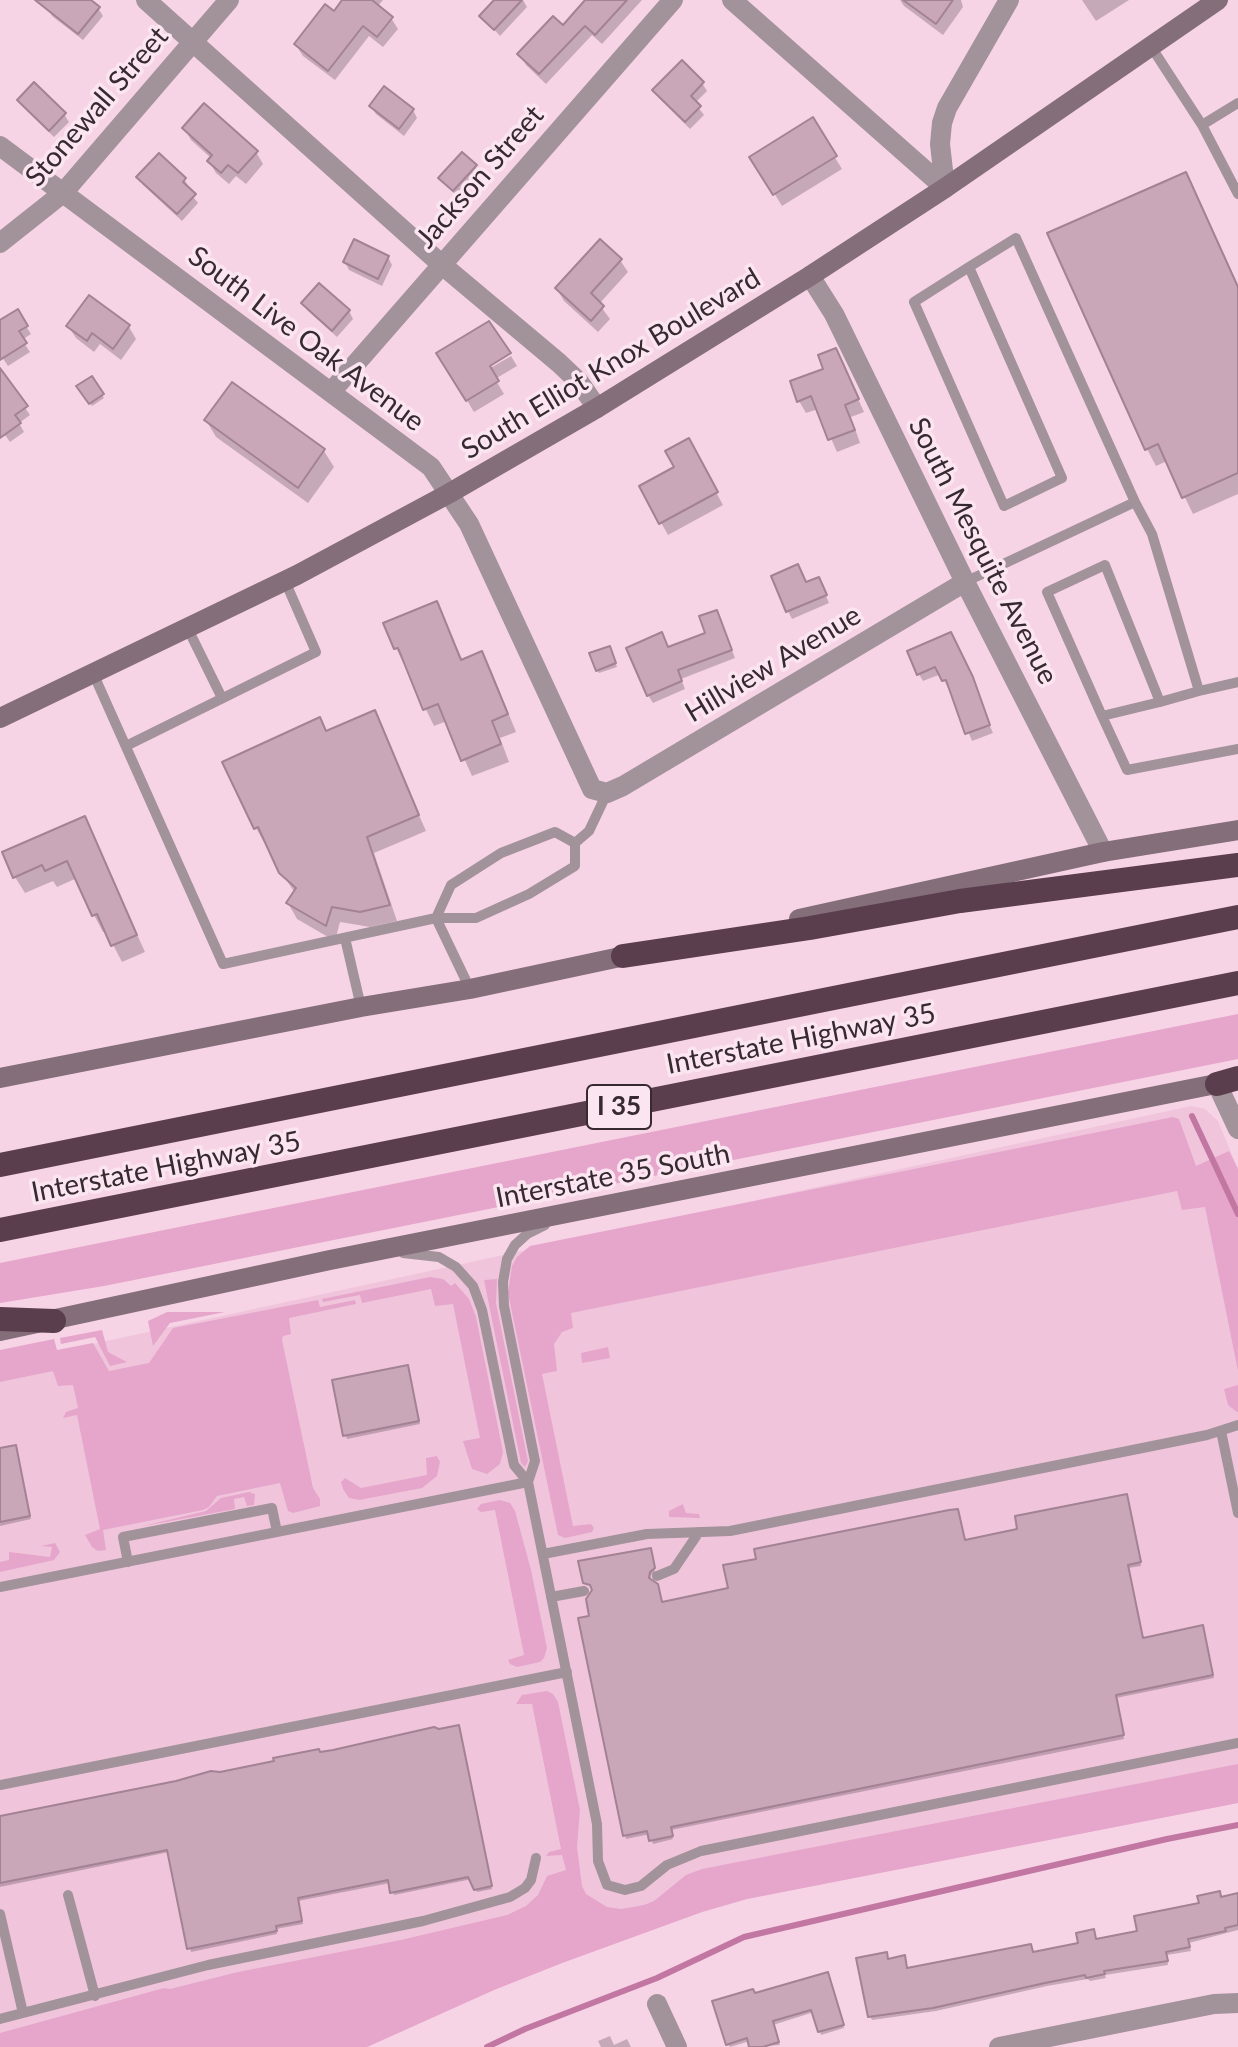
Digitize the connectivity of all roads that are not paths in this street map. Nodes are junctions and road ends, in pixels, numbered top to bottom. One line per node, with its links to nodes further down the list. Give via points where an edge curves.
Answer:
1 (146, 0): 7 (street)
2 (229, 0): 7 (street, Stonewall Street)
3 (673, 0): 16 (street, Jackson Street)
4 (732, 0): 12 (street)
5 (1009, 0): 12 (street, via 947,108 940,144)
6 (1218, 0): 8 (main road, South Elliot Knox Boulevard)
7 (193, 41): 13 (street, Stonewall Street); 16 (street)
8 (1150, 45): 10 (lane); 12 (main road, South Elliot Knox Boulevard)
9 (1238, 103): 10 (lane)
10 (1202, 125): 14 (lane)
11 (0, 146): 13 (street, South Live Oak Avenue)
12 (945, 188): 18 (main road, South Elliot Knox Boulevard)
13 (63, 193): 15 (street, Stonewall Street); 19 (street, South Live Oak Avenue)
14 (1238, 194)
15 (0, 243)
16 (441, 264): 19 (street, Jackson Street); 20 (street, via 559,363)
17 (969, 267): 17 (lane, via 914,302 1004,506 1062,478); 22 (lane, via 1016,238)
18 (810, 276): 20 (main road, South Elliot Knox Boulevard); 24 (street, South Mesquite Avenue, via 834,314)
19 (331, 392): 21 (street, South Live Oak Avenue, via 431,467)
20 (597, 408): 21 (main road, South Elliot Knox Boulevard)
21 (448, 494): 23 (main road, South Elliot Knox Boulevard); 35 (street, South Live Oak Avenue, via 469,524 592,789)
22 (1135, 502): 24 (lane); 28 (lane, via 1152,534)
23 (285, 581): 25 (main road, South Elliot Knox Boulevard); 29 (lane, via 316,652)
24 (965, 582): 35 (street, Hillview Avenue); 38 (street, South Mesquite Avenue)
25 (187, 627): 26 (main road, South Elliot Knox Boulevard); 29 (lane)
26 (93, 673): 32 (main road, South Elliot Knox Boulevard); 33 (lane)
27 (1238, 682): 28 (lane)
28 (1199, 691): 30 (lane)
29 (222, 698): 33 (lane)
30 (1160, 702): 31 (lane); 31 (lane, via 1105,565 1047,592)
31 (1102, 716): 34 (lane, via 1127,770)
32 (0, 718)
33 (126, 746): 42 (lane, via 223,964)
34 (1238, 749)
35 (607, 793): 37 (lane, via 589,831)
36 (1238, 830): 38 (main road)
37 (575, 843): 41 (lane, via 575,866 529,894 476,918); 41 (lane, via 555,832 501,853 451,885)
38 (1103, 852): 43 (main road)
39 (1238, 865): 43 (highway, via 960,901)
40 (1238, 917): 50 (highway, Interstate Highway 35 / I 35)
41 (436, 918): 42 (lane); 45 (lane)
42 (345, 938): 46 (lane)
43 (623, 956): 45 (main road)
44 (1238, 983): 52 (highway, Interstate Highway 35 / I 35)
45 (470, 989): 46 (main road)
46 (361, 1007): 47 (main road)
47 (0, 1078)
48 (1231, 1080): 49 (street); 51 (main road, Interstate 35 South)
49 (1238, 1129)
50 (0, 1165)
51 (594, 1209): 53 (main road, Interstate 35 South); 59 (lane, via 527,1234 506,1264 504,1306 535,1461)
52 (0, 1230)
53 (330, 1260): 55 (main road, Interstate 35 South); 59 (lane, via 428,1254 467,1277 482,1310 514,1465)
54 (0, 1319): 55 (highway)
55 (54, 1321): 56 (main road, Interstate 35 South)
56 (0, 1331)
57 (1238, 1425): 58 (lane)
58 (1221, 1431): 60 (lane); 62 (lane, via 744,1528)
59 (528, 1482): 61 (lane); 63 (lane)
60 (1238, 1513)
61 (277, 1532): 64 (lane); 64 (lane, via 272,1508 123,1537)
62 (699, 1532): 63 (lane, via 647,1534); 65 (lane, via 674,1569)
63 (543, 1554): 68 (lane)
64 (128, 1562): 66 (lane)
65 (657, 1576)
66 (0, 1587)
67 (584, 1591): 68 (lane)
68 (551, 1597): 69 (lane)
69 (567, 1672): 70 (lane, via 597,1824 600,1872 607,1885 625,1890 701,1851); 71 (lane)
70 (1238, 1743)
71 (0, 1785)
72 (536, 1858): 75 (lane, via 531,1880 510,1897)
73 (68, 1895): 75 (lane)
74 (0, 1914): 78 (lane)
75 (95, 1996): 78 (lane)
76 (1238, 2003): 81 (street)
77 (657, 2004): 80 (street)
78 (23, 2013): 79 (lane)
79 (0, 2019)
80 (677, 2047)
81 (999, 2047)

